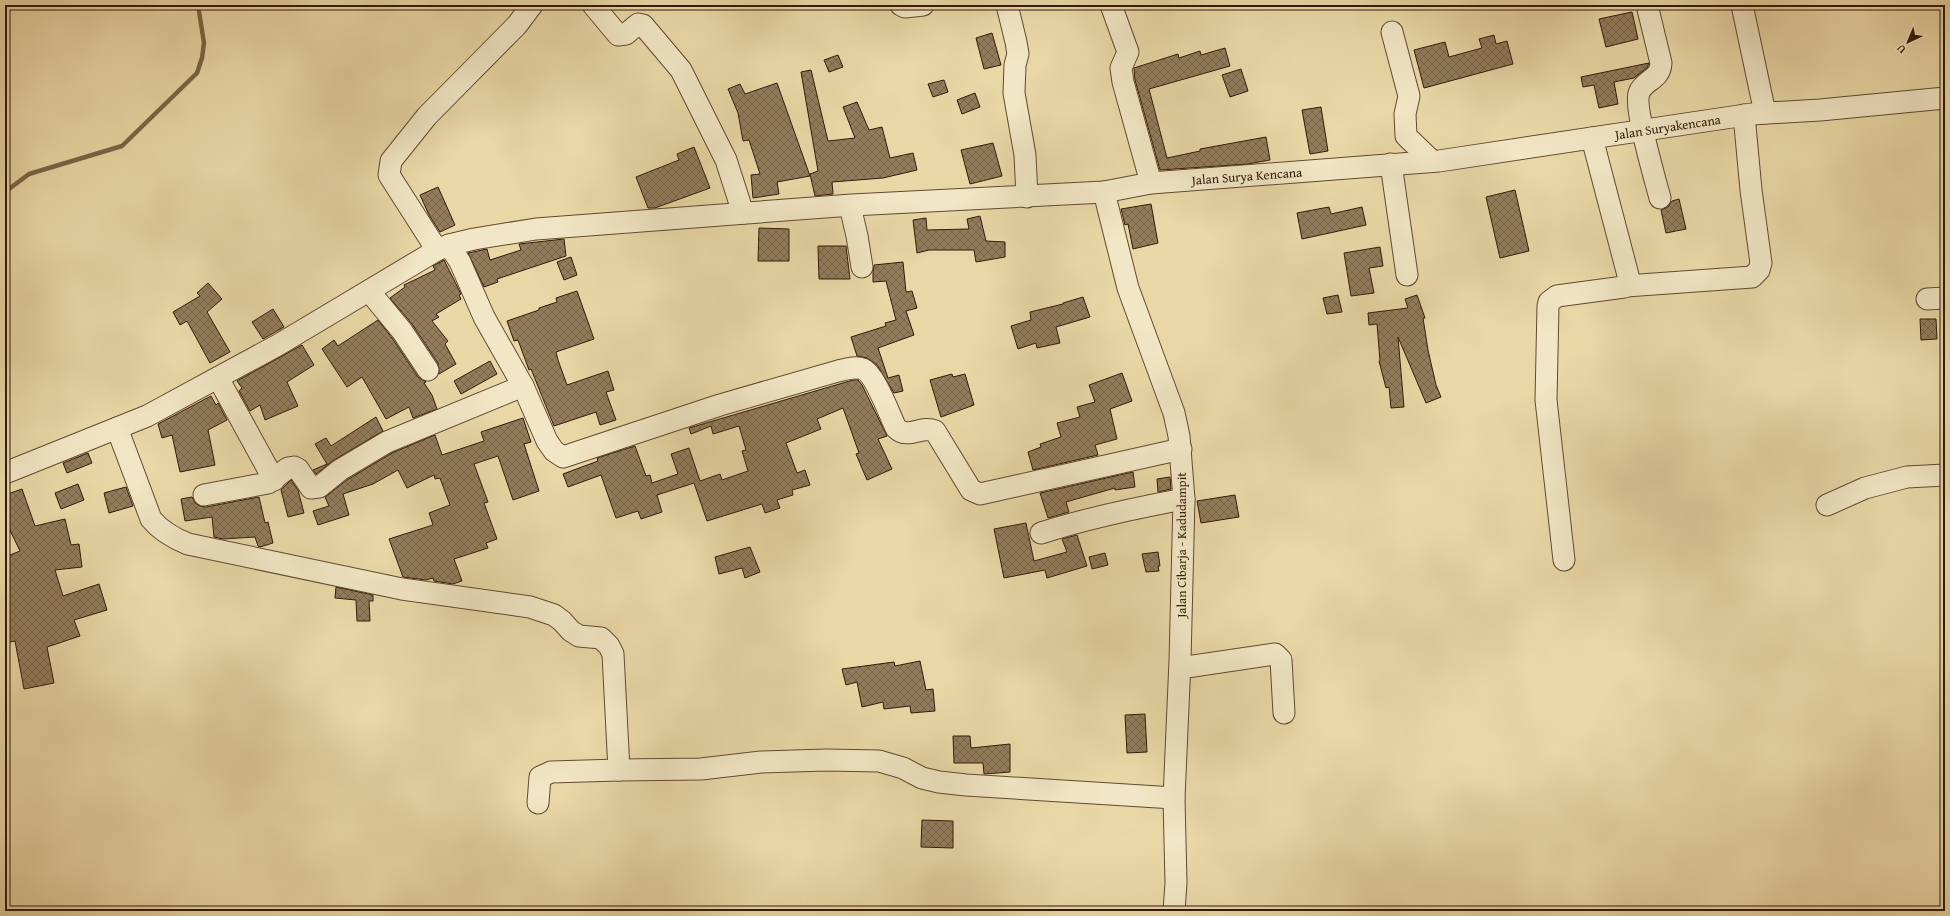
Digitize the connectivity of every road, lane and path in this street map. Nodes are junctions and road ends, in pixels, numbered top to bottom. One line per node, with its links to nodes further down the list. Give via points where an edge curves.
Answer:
1 (532, 5): 23 (street, via 517,25 427,116 391,161 389,175)
2 (593, 5): 22 (street, via 618,34 626,34 638,24 643,25 681,70 726,160)
3 (901, 5): 4 (street)
4 (923, 5)
5 (1007, 5): 19 (street, via 1018,54 1014,93 1025,155)
6 (1112, 5): 17 (street, via 1128,52 1121,68 1123,82)
7 (1647, 5): 13 (street, via 1661,63 1659,74 1642,87 1639,93)
8 (1742, 5): 11 (street)
9 (1392, 32): 15 (street, via 1409,96 1405,114 1406,136)
10 (1945, 98): 11 (street, Jalan Suryakencana)
11 (1766, 113): 12 (street, Jalan Suryakencana)
12 (1744, 115): 13 (street, Jalan Suryakencana); 26 (street, via 1761,262 1759,270 1752,277)
13 (1643, 130): 14 (street, Jalan Suryakencana); 20 (street)
14 (1592, 138): 15 (street, Jalan Suryakencana); 26 (street, via 1628,274)
15 (1432, 161): 16 (street, Jalan Suryakencana)
16 (1391, 164): 17 (street, Jalan Surya Kencana); 25 (street)
17 (1151, 183): 18 (street, Jalan Surya Kencana)
18 (1104, 192): 19 (street, Jalan Surya Kencana); 32 (street, Jalan Cibarja - Kadudampit, via 1128,288 1174,413)
19 (1027, 197): 21 (street, Jalan Surya Kencana)
20 (1660, 198)
21 (850, 206): 22 (street, Jalan Surya Kencana); 24 (street)
22 (743, 213): 23 (street, Jalan Surya Kencana, via 536,229)
23 (443, 247): 27 (street); 30 (street, via 460,262 484,316)
24 (862, 267)
25 (1408, 275)
26 (1626, 286): 40 (street, via 1557,296 1548,306 1546,400)
27 (369, 291): 28 (street, via 402,331); 29 (street)
28 (428, 370)
29 (218, 378): 31 (street, via 147,416); 35 (street)
30 (523, 386): 32 (street, via 546,441 554,451 563,456 720,405 838,370 855,368 863,369 871,375 900,433 929,429 935,431 971,490 980,494); 35 (street, via 387,442 340,470 319,487 311,488 294,467 288,468)
31 (117, 428): 33 (street); 43 (street, via 151,519 172,537 188,544 402,589 530,607 554,615 579,636 601,638 609,646 612,654)
32 (1181, 449): 37 (street, Jalan Cibarja - Kadudampit)
33 (5, 473)
34 (1945, 475): 38 (street, via 1900,479 1865,488)
35 (274, 480): 36 (street)
36 (204, 495)
37 (1184, 499): 39 (street, via 1096,517); 41 (street, Jalan Cibarja - Kadudampit)
38 (1827, 504)
39 (1041, 533)
40 (1564, 560)
41 (1180, 668): 42 (street, via 1275,654 1281,660); 44 (street, Jalan Cibarja - Kadudampit)
42 (1284, 713)
43 (619, 770): 44 (street, via 701,769 761,762 879,761 903,768 922,778 960,785); 45 (street, via 544,774 540,777)
44 (1174, 798): 46 (street, Jalan Cibarja - Kadudampit)
45 (538, 803)
46 (1174, 911)

